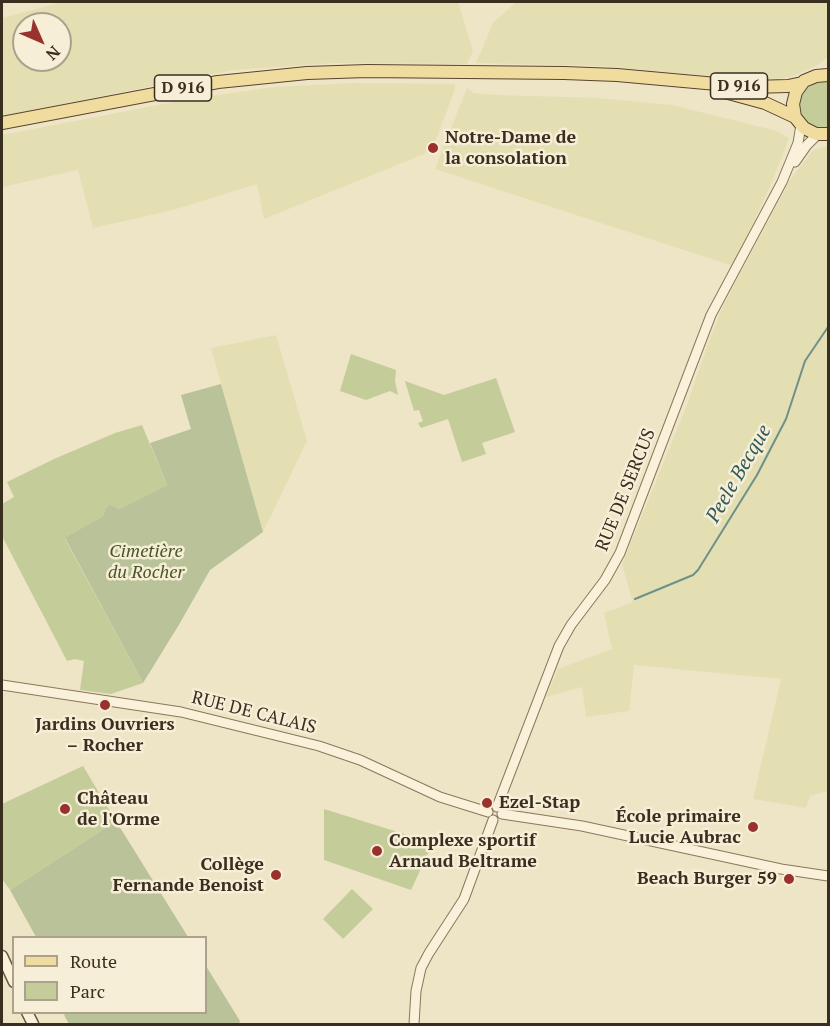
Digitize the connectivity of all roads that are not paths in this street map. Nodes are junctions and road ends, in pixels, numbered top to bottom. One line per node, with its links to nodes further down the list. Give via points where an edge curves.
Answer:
1 (828, 75): 3 (main road, via 814,76)
2 (676, 81): 3 (main road, D 916, via 759,87); 4 (main road, D 916, via 752,99 782,110); 5 (main road, D 916, via 552,72 295,74 193,86)
3 (802, 83): 4 (main road, via 793,99)
4 (798, 121): 6 (main road, via 808,131); 7 (street, RUE DE SERCUS, via 798,143)
5 (2, 123)
6 (824, 134): 7 (street, RUE DE SERCUS, via 807,145)
7 (782, 182): 9 (street, RUE DE SERCUS, via 711,315 620,553 559,645)
8 (2, 685): 9 (street, RUE DE CALAIS, via 174,710 306,743 353,758 440,797)
9 (495, 813): 10 (street, RUE DE CALAIS, via 588,827); 13 (street, RUE DE SERCUS, via 464,899 421,968)
10 (828, 876)
11 (2, 956): 12 (main road)
12 (12, 978)
13 (414, 1024)

